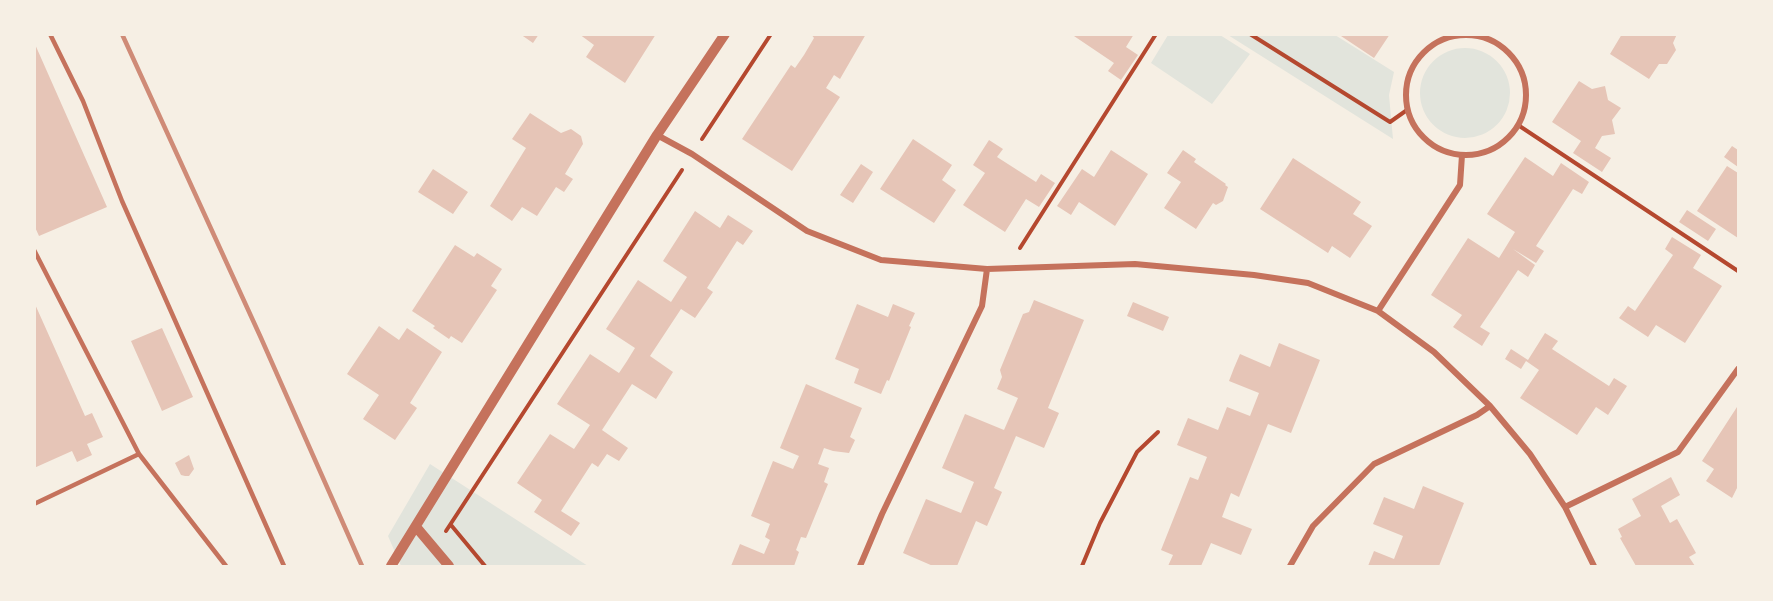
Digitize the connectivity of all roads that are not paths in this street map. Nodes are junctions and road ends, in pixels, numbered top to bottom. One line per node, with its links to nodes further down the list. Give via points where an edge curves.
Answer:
1 (50, 34): 15 (lane, via 83,101 122,201)
2 (725, 34): 3 (street)
3 (657, 135): 6 (street, via 807,231 882,260); 13 (street)
4 (1462, 155): 4 (street, via 1433,146 1422,136 1407,110 1406,93 1408,76 1427,49 1457,35 1474,35 1490,40 1515,61 1526,93 1518,125 1507,138 1494,148); 7 (street, via 1460,185)
5 (34, 250): 10 (lane)
6 (987, 269): 7 (street, via 1135,264 1254,275 1308,283); 18 (street, via 982,306)
7 (1378, 311): 9 (street, via 1434,352)
8 (1738, 369): 12 (street, via 1678,452)
9 (1491, 406): 12 (street, via 1530,454); 19 (street, via 1374,464 1313,526)
10 (140, 454): 11 (lane); 14 (lane)
11 (34, 504)
12 (1565, 507): 20 (street)
13 (417, 528): 16 (street); 17 (street)
14 (226, 567)
15 (284, 567)
16 (392, 567)
17 (449, 567)
18 (860, 567)
19 (1290, 567)
20 (1594, 567)

